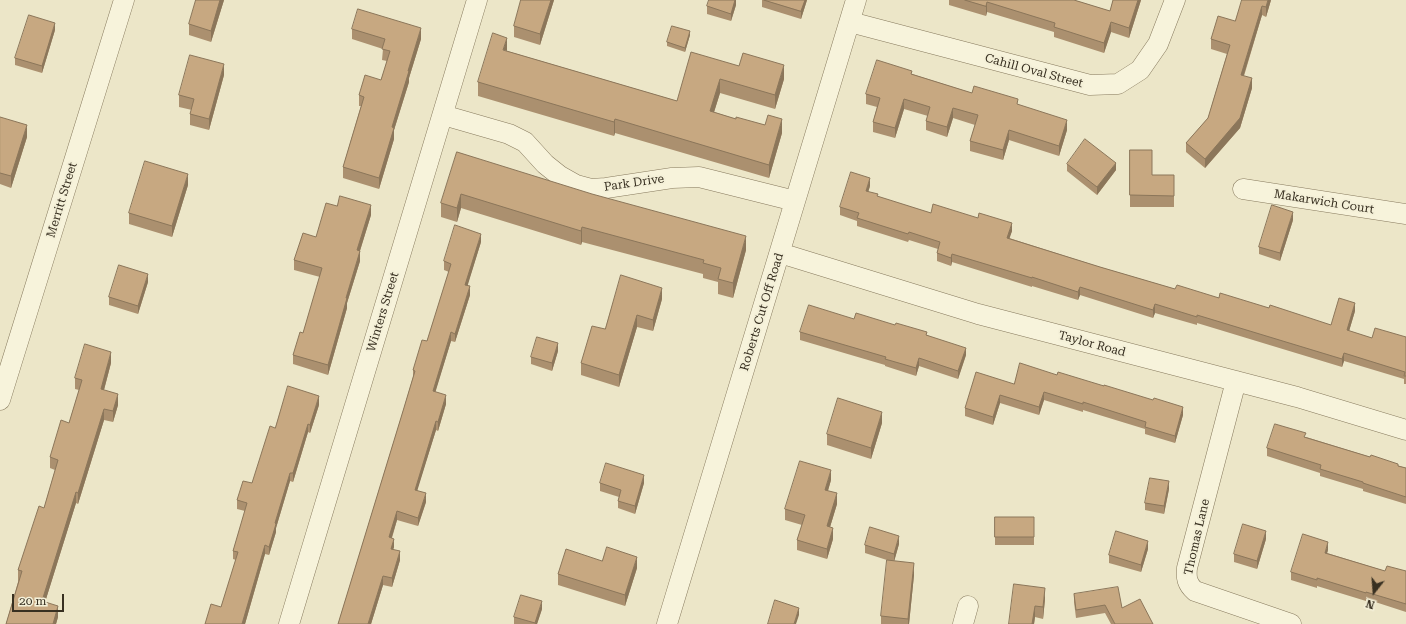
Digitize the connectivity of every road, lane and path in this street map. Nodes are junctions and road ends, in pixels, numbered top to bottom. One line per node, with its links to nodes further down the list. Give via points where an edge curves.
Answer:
1 (124, 0): 12 (street, Merritt Street)
2 (477, 0): 6 (street, Winters Street)
3 (856, 0): 5 (street, Roberts Cut Off Road)
4 (1175, 0): 5 (street, Cahill Oval Street, via 1158,44 1140,70 1118,84 1090,85)
5 (850, 22): 8 (street, Roberts Cut Off Road)
6 (443, 114): 8 (street, Park Drive, via 509,134 525,142 560,176 576,185 591,189 699,177); 14 (street, Winters Street)
7 (1242, 189): 9 (street, Makarwich Court)
8 (795, 201): 10 (street, Roberts Cut Off Road)
9 (1406, 214)
10 (780, 253): 11 (street, Taylor Road, via 978,314); 15 (street, Roberts Cut Off Road)
11 (1236, 381): 13 (street, Taylor Road); 16 (street, Thomas Lane, via 1186,578 1195,591)
12 (0, 400)
13 (1406, 430)
14 (289, 624)
15 (667, 624)
16 (1291, 624)

